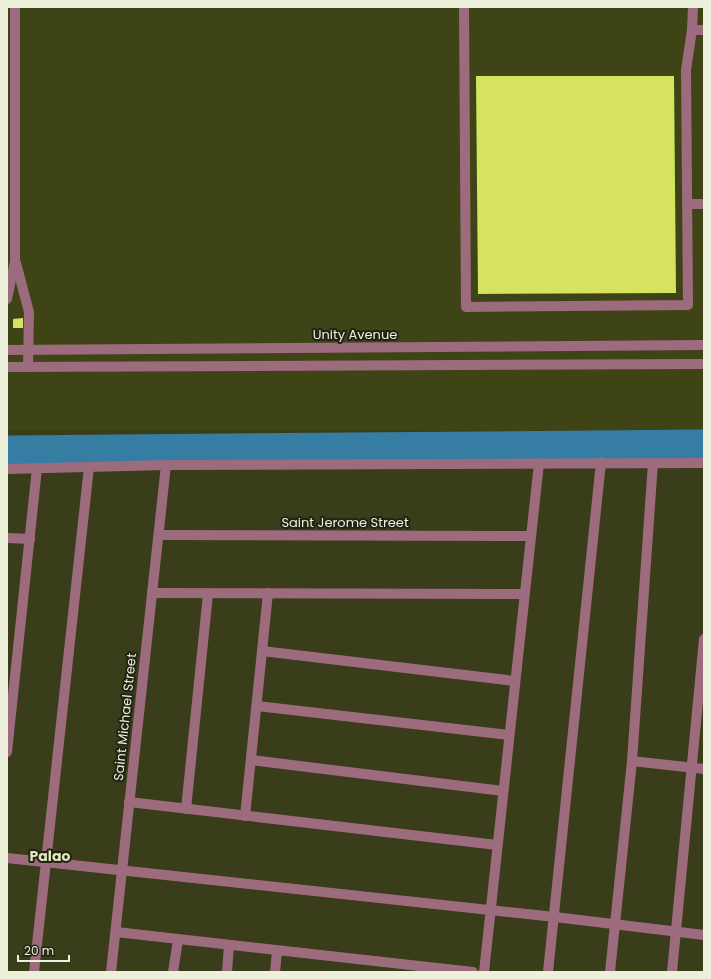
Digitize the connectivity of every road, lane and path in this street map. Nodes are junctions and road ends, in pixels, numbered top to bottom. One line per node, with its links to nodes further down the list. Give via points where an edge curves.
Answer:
1 (15, 7): 8 (street)
2 (464, 7): 6 (street, via 466,307 688,305)
3 (693, 7): 4 (street)
4 (692, 30): 5 (street); 6 (street, via 686,70)
5 (704, 30)
6 (687, 204): 7 (street)
7 (704, 204)
8 (15, 261): 9 (street); 11 (street, via 29,312)
9 (7, 299)
10 (704, 345): 11 (street, Unity Avenue)
11 (29, 349): 12 (street, Unity Avenue); 15 (street)
12 (7, 350)
13 (704, 364): 15 (street)
14 (7, 367): 15 (street)
15 (28, 367)
16 (601, 462): 17 (street); 18 (street); 52 (street)
17 (539, 463): 20 (street); 25 (street)
18 (653, 463): 19 (street); 40 (street)
19 (704, 463)
20 (166, 465): 21 (street); 24 (street, Saint Michael Street)
21 (89, 467): 22 (street); 49 (street)
22 (37, 468): 23 (street); 27 (street)
23 (7, 469)
24 (158, 535): 25 (street, Saint Jerome Street); 28 (street, Saint Michael Street)
25 (531, 536): 31 (street)
26 (7, 538): 27 (street)
27 (30, 539): 38 (street)
28 (152, 593): 30 (street); 44 (street, Saint Michael Street)
29 (268, 593): 30 (street); 31 (street); 33 (street)
30 (208, 594): 45 (street)
31 (524, 594): 34 (street)
32 (704, 639): 35 (street)
33 (262, 651): 34 (street); 36 (street)
34 (515, 681): 37 (street)
35 (701, 703): 41 (street)
36 (257, 706): 37 (street); 39 (street)
37 (509, 735): 43 (street)
38 (7, 752)
39 (251, 760): 43 (street); 46 (street)
40 (632, 761): 41 (street); 53 (street)
41 (691, 768): 42 (street); 55 (street)
42 (704, 769)
43 (503, 791): 47 (street)
44 (129, 802): 45 (street); 50 (street, Saint Michael Street)
45 (186, 809): 46 (street)
46 (246, 816): 47 (street)
47 (497, 845): 51 (street)
48 (7, 858): 49 (street)
49 (46, 863): 50 (street); 60 (street)
50 (123, 871): 51 (street); 54 (street, Saint Michael Street)
51 (490, 910): 52 (street); 66 (street)
52 (555, 917): 53 (street); 67 (street)
53 (614, 924): 55 (street); 68 (street)
54 (116, 932): 57 (street); 61 (street, Saint Michael Street)
55 (676, 933): 56 (street); 69 (street)
56 (704, 935)
57 (178, 940): 58 (street); 62 (street)
58 (230, 945): 59 (street); 63 (street)
59 (277, 950): 64 (street); 65 (street)
60 (34, 972)
61 (111, 972)
62 (173, 972)
63 (226, 972)
64 (275, 972)
65 (473, 972)
66 (484, 972)
67 (548, 972)
68 (610, 972)
69 (672, 972)

